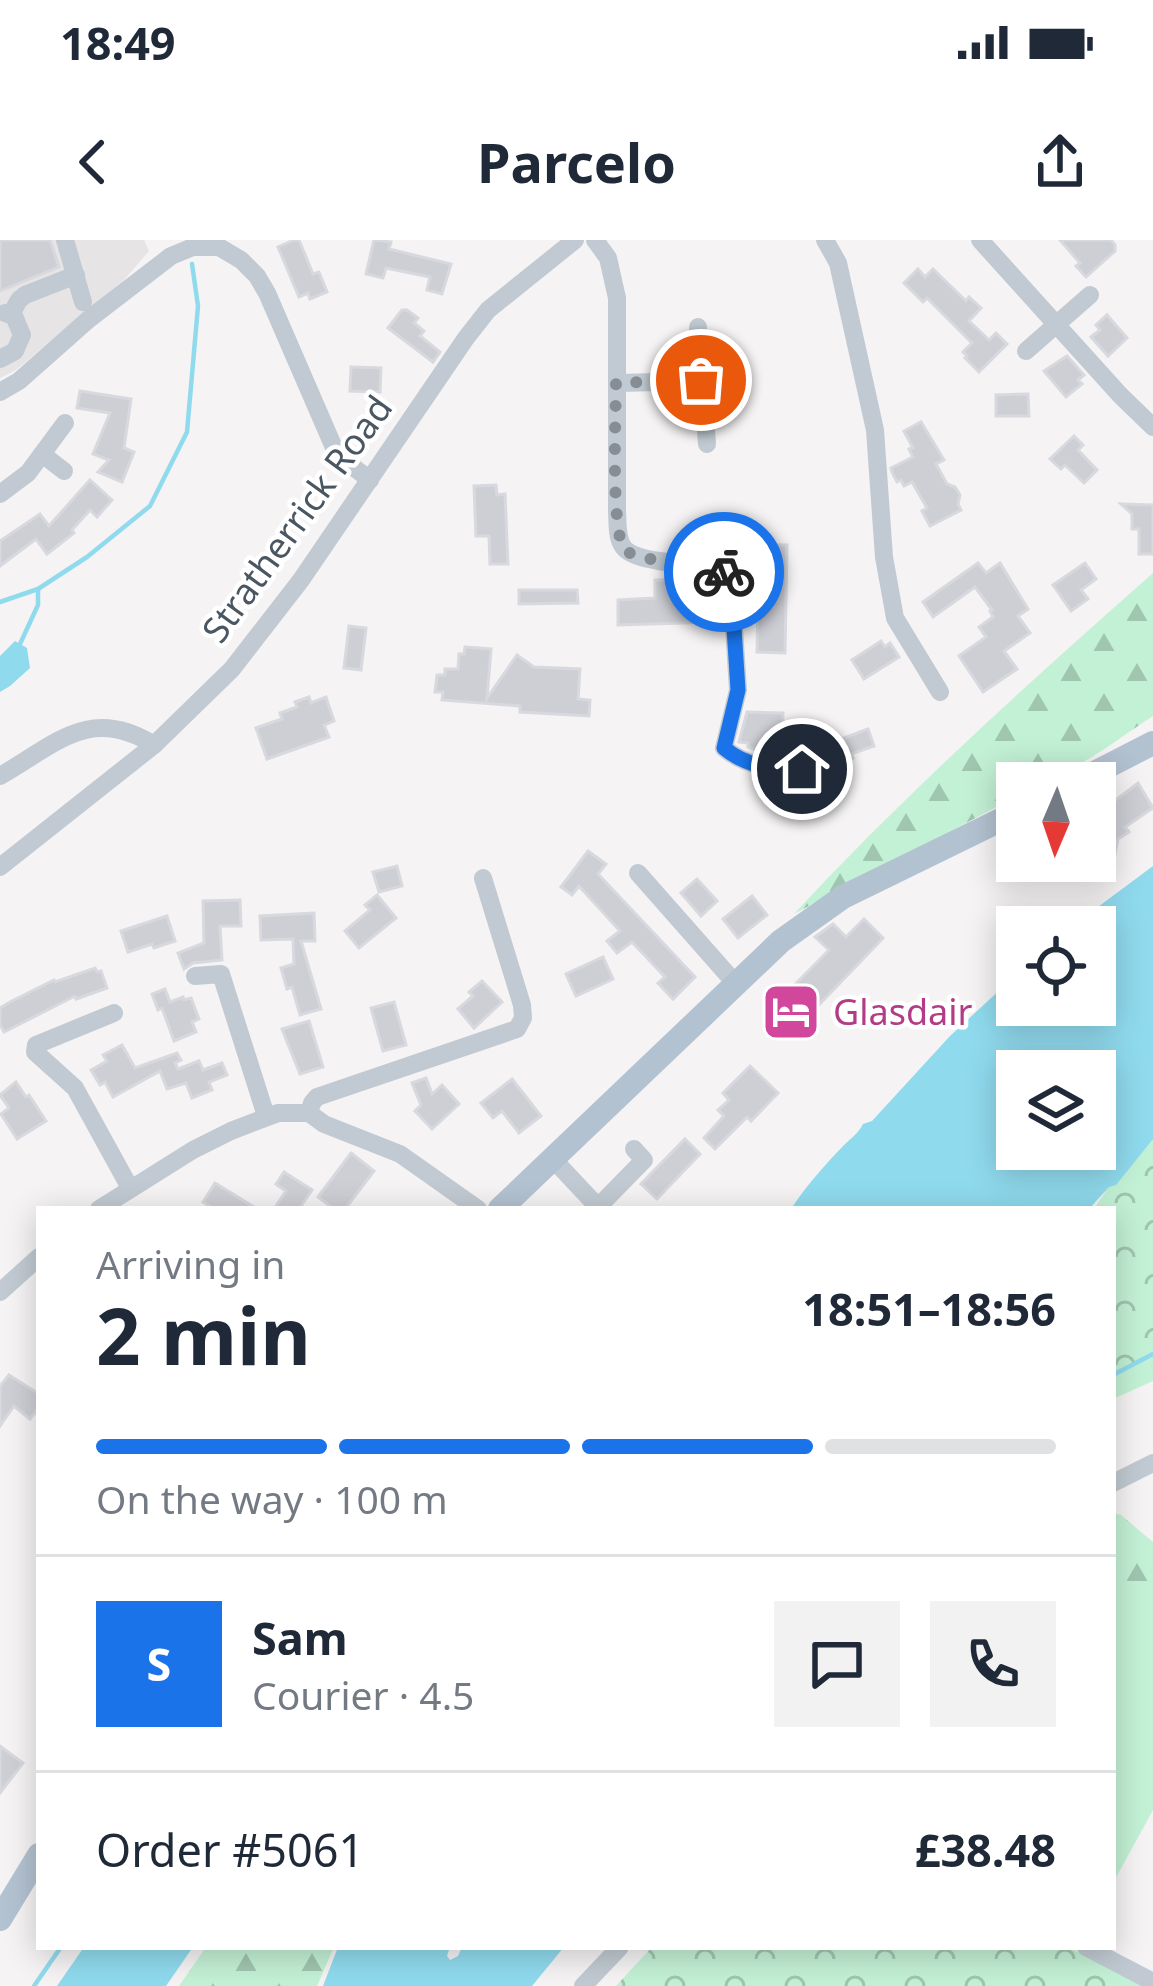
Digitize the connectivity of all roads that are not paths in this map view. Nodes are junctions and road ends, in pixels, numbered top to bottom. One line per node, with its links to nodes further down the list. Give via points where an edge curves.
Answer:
1 (65, 240): 8 (street)
2 (249, 240): 7 (street)
3 (574, 240): 24 (street, Stratherrick Road, via 488,310)
4 (595, 240): 17 (street, via 617,298)
5 (825, 240): 26 (street, via 838,263 875,430 895,618)
6 (980, 240): 12 (street)
7 (242, 260): 18 (street, via 219,247 180,250); 24 (street, via 268,293 335,450)
8 (76, 274): 10 (street); 11 (street)
9 (1090, 295): 12 (street)
10 (83, 302)
11 (5, 314): 15 (street, via 19,322 20,344)
12 (1056, 324): 14 (street); 20 (street)
13 (698, 327): 16 (street)
14 (1026, 351)
15 (0, 358)
16 (701, 380): 17 (street); 21 (street)
17 (616, 383): 30 (street, via 620,542 627,552 719,566 731,581 738,690 724,748 762,768)
18 (0, 392)
19 (65, 423): 22 (street)
20 (1153, 427)
21 (707, 444)
22 (42, 454): 23 (street); 25 (street)
23 (64, 471)
24 (370, 480): 28 (street, Stratherrick Road, via 232,668)
25 (0, 494)
26 (940, 692)
27 (1153, 743): 29 (main road)
28 (154, 745): 31 (street, via 113,727 84,728); 33 (street, Stratherrick Road)
29 (1116, 762)
30 (802, 769)
31 (0, 776)
32 (996, 822): 37 (main road, via 843,897)
33 (0, 867)
34 (638, 873): 37 (street)
35 (483, 878): 39 (street, via 516,982 523,1018 517,1030 317,1097)
36 (195, 976): 40 (street, via 221,974)
37 (735, 983): 42 (main road)
38 (114, 1013): 43 (street, via 35,1052 75,1088)
39 (309, 1113): 40 (street); 45 (street, via 400,1154)
40 (266, 1116): 43 (street)
41 (634, 1149): 48 (street, via 644,1160)
42 (552, 1159): 46 (main road); 47 (street)
43 (130, 1188): 44 (street)
44 (103, 1206)
45 (474, 1206)
46 (503, 1206)
47 (597, 1206)
48 (599, 1206)
49 (36, 1260): 50 (street)
50 (0, 1292)
51 (1150, 1470): 52 (street)
52 (1116, 1482)
53 (36, 1860): 54 (main road)
54 (0, 1919)
55 (617, 1950): 58 (street)
56 (1091, 1950): 57 (street)
57 (1153, 1982)
58 (583, 1986)

